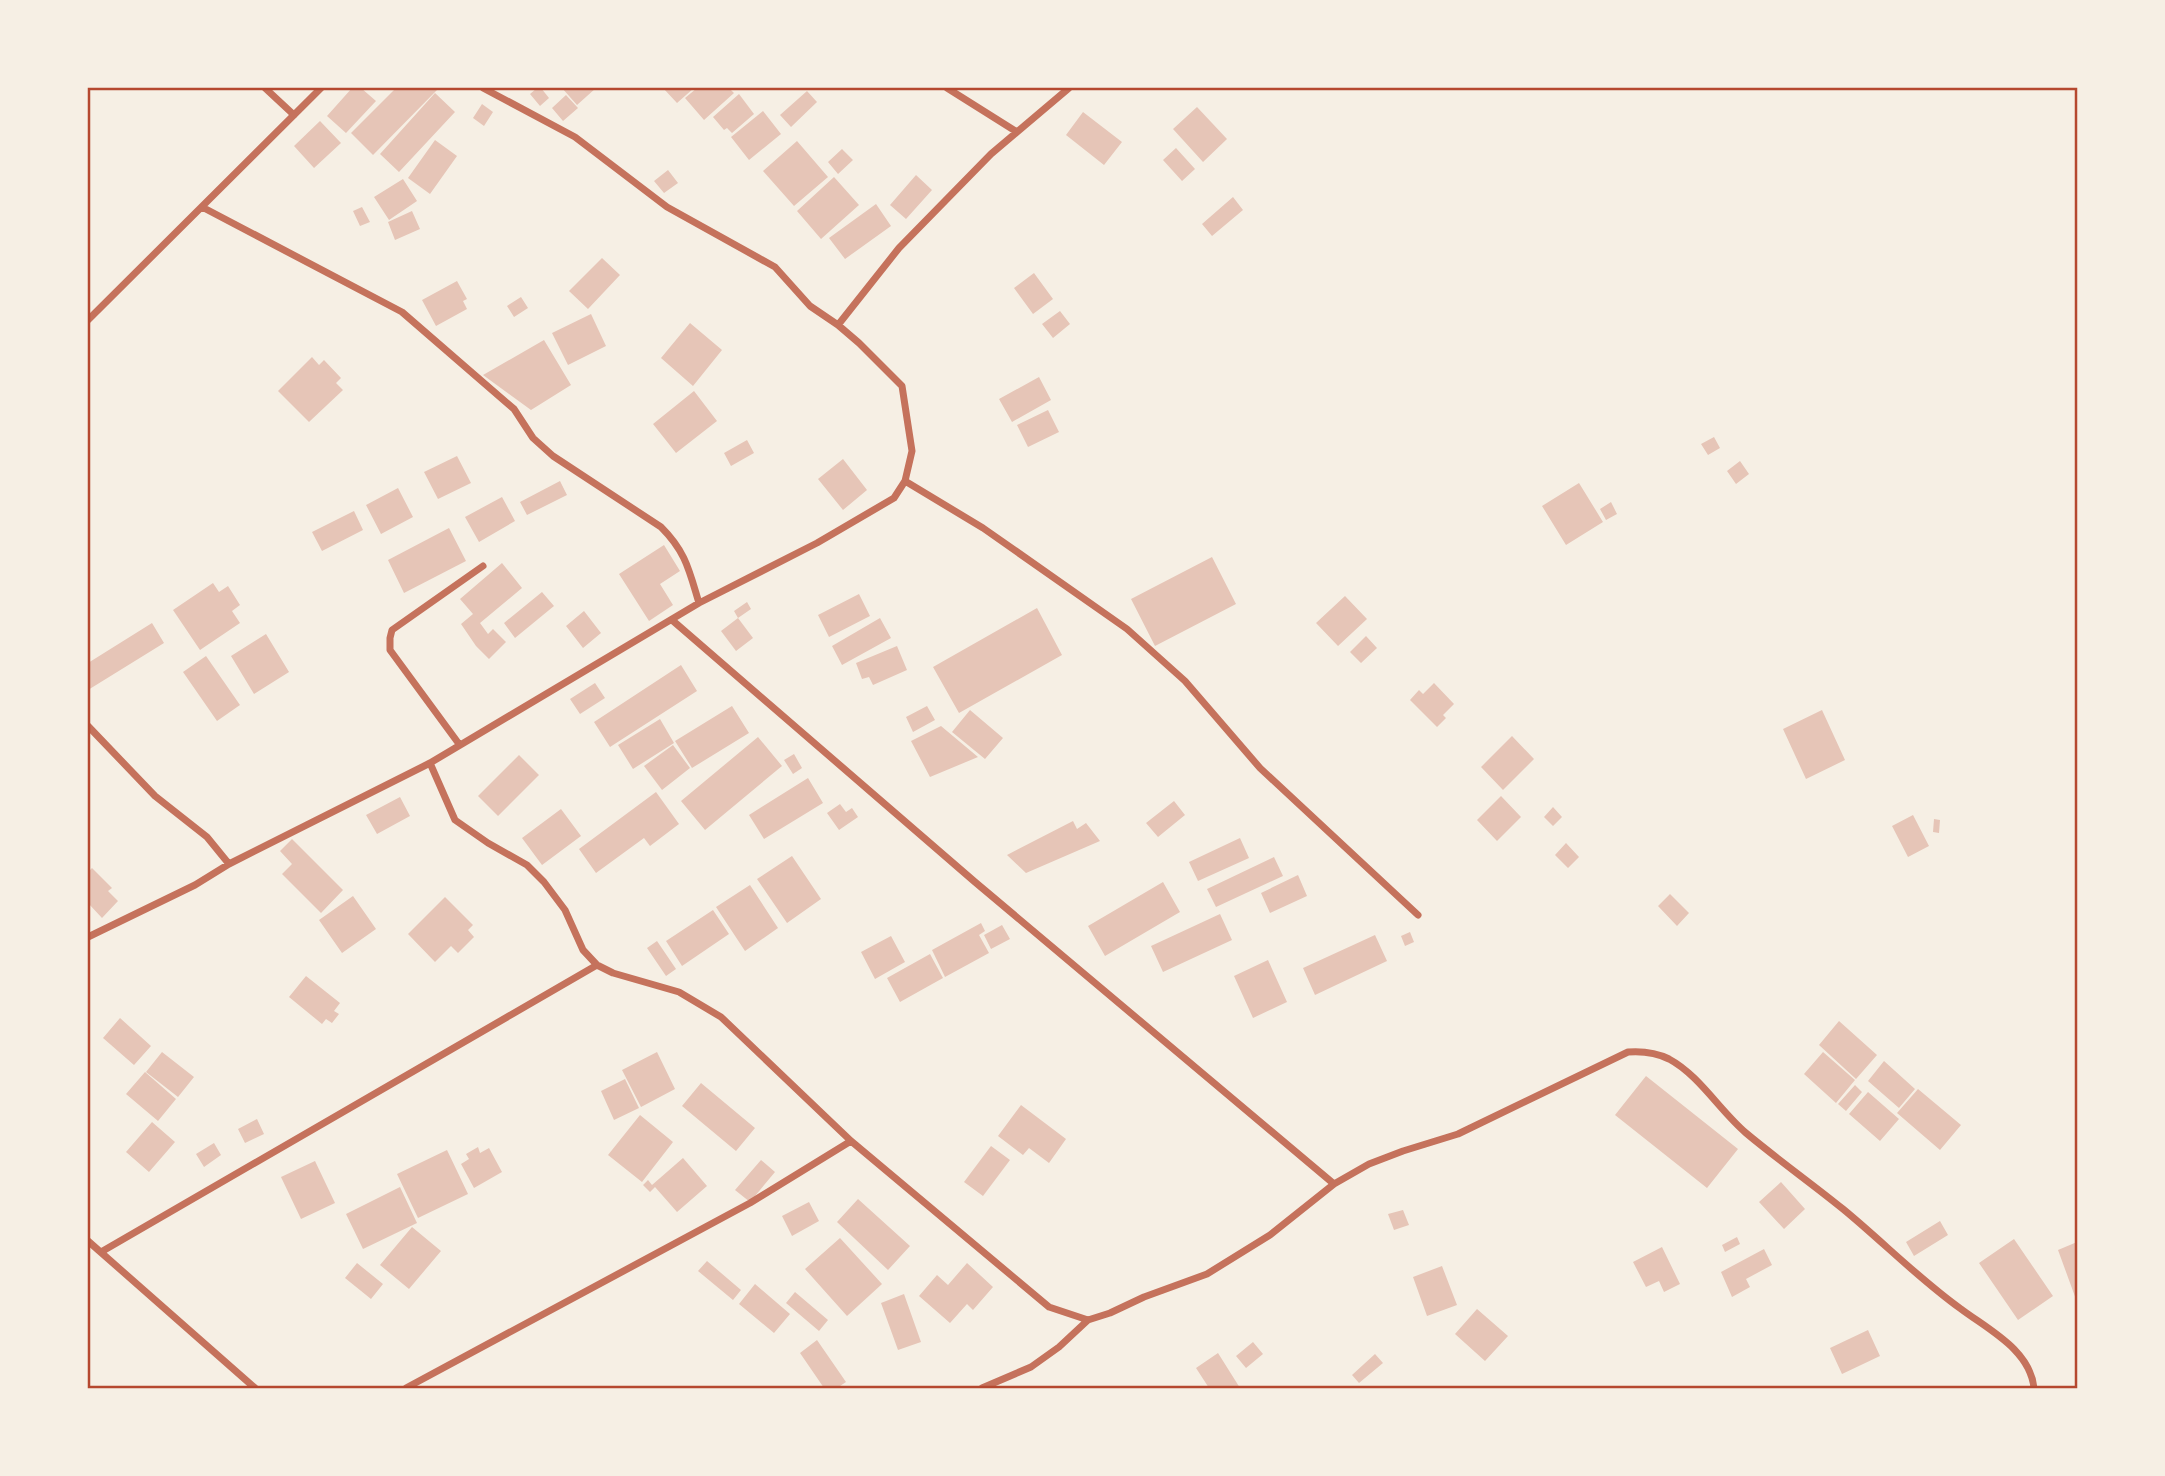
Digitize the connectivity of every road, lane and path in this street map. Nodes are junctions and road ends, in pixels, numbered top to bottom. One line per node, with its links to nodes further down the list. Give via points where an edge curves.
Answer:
1 (265, 88): 6 (street)
2 (321, 88): 6 (street)
3 (483, 88): 10 (street, via 575,137 667,207 775,267 810,306)
4 (947, 88): 7 (street)
5 (1069, 88): 7 (street)
6 (294, 115): 8 (street)
7 (1017, 132): 10 (street, via 899,248)
8 (202, 207): 9 (street); 13 (street, via 402,312 514,409 533,438 553,456 676,541)
9 (88, 320)
10 (838, 325): 11 (street, via 902,386 912,451)
11 (905, 481): 13 (street, via 894,498); 19 (street, via 982,528 1127,629 1185,681 1260,768)
12 (483, 566): 16 (street, via 393,630 390,638 390,650)
13 (699, 603): 14 (street)
14 (672, 620): 16 (street); 23 (street)
15 (88, 726): 18 (street, via 155,796 207,837)
16 (459, 744): 17 (street)
17 (430, 763): 18 (street); 21 (street, via 454,820 527,865 544,882 565,910 583,950)
18 (229, 864): 20 (street, via 195,886)
19 (1418, 915)
20 (88, 937)
21 (597, 965): 22 (street, via 679,992 720,1017); 25 (street)
22 (851, 1141): 26 (street, via 1049,1307); 28 (street, via 750,1203)
23 (1335, 1184): 26 (street, via 1208,1274); 30 (street, via 1369,1164 1458,1135 1628,1052 1647,1051 1670,1059 1702,1085 1745,1133 2009,1345 2027,1364)
24 (88, 1241): 25 (street)
25 (101, 1252): 27 (street)
26 (1088, 1320): 29 (street, via 1031,1367)
27 (255, 1388)
28 (406, 1388)
29 (982, 1388)
30 (2034, 1388)

